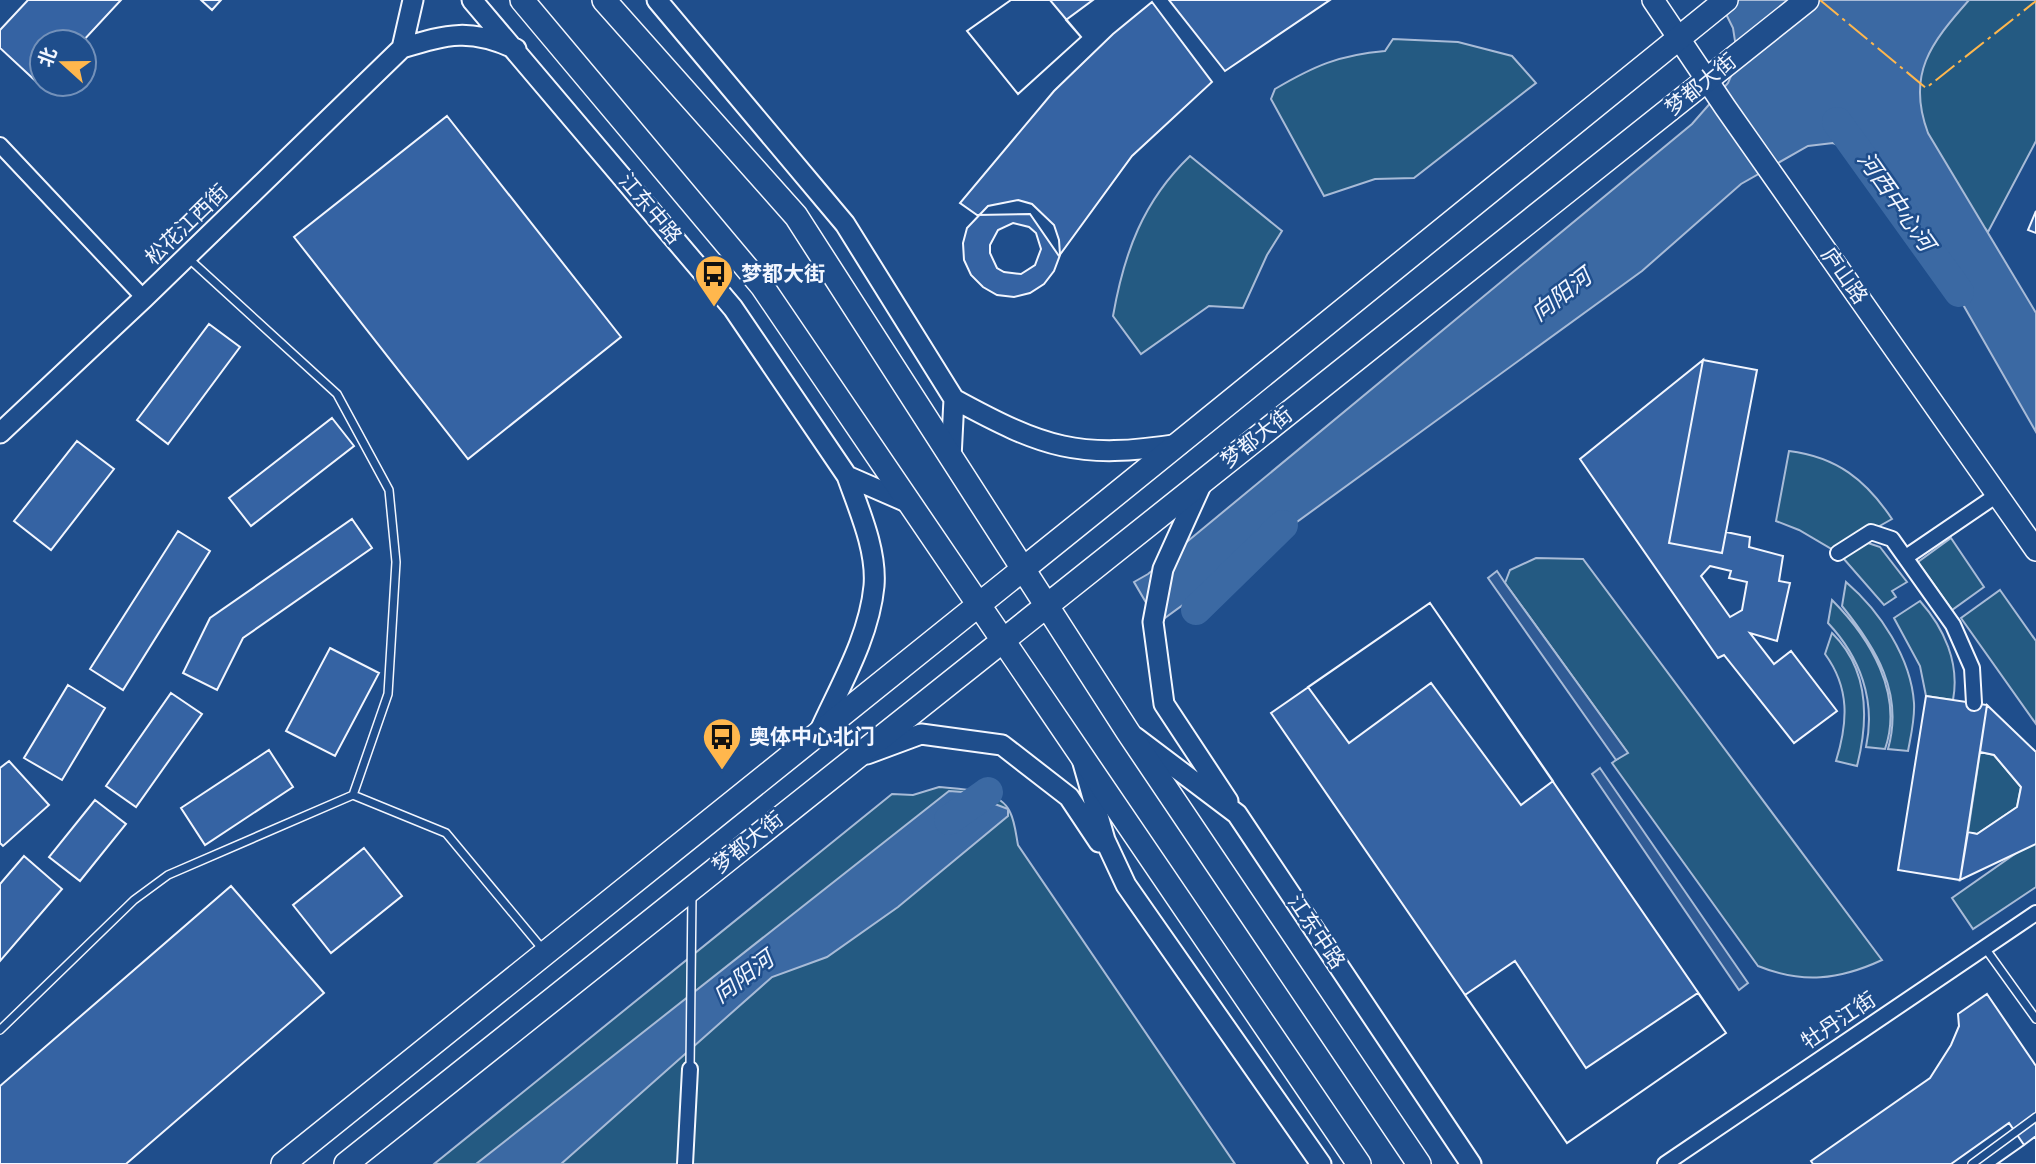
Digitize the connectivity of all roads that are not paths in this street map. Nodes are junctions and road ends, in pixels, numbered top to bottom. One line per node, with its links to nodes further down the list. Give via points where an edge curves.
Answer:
1 (413, 0): 10 (street)
2 (472, 0): 11 (street, 江东中路)
3 (522, 0): 23 (main road, 江东中路, via 762,286)
4 (604, 0): 19 (main road, 江东中路, via 796,216)
5 (657, 0): 16 (street, via 845,223)
6 (1653, 0): 9 (main road, 庐山路)
7 (1726, 0): 9 (main road, 梦都大街)
8 (1807, 0): 12 (main road, 梦都大街)
9 (1688, 31): 12 (main road, 庐山路); 18 (main road, 梦都大街)
10 (402, 48): 11 (street, via 445,35 487,36); 14 (street, 松花江西街)
11 (516, 49): 20 (street, 江东中路, via 733,308)
12 (1716, 72): 21 (main road, 梦都大街); 22 (main road, 庐山路, via 1725,107)
13 (0, 145): 15 (street)
14 (187, 257): 15 (street, 松花江西街); 36 (lane, via 337,394 389,490 396,562 388,694)
15 (144, 298): 17 (street, 松花江西街)
16 (954, 399): 18 (street, via 1015,432 1072,450 1125,452); 19 (street)
17 (0, 433)
18 (1181, 444): 27 (main road, 梦都大街)
19 (951, 458): 27 (main road, 江东中路)
20 (848, 476): 23 (street); 33 (street, 江东中路, via 868,538 874,584 863,637)
21 (1203, 481): 29 (main road, 梦都大街); 37 (street, via 1163,569 1153,622 1164,704)
22 (1997, 495): 24 (main road, 庐山路); 26 (street)
23 (909, 503): 28 (main road, 江东中路)
24 (2036, 550)
25 (1838, 553): 26 (street, via 1871,532 1892,539)
26 (1906, 557): 31 (street, via 1953,625 1972,668)
27 (1022, 568): 28 (main road, 梦都大街); 29 (main road, 江东中路)
28 (977, 605): 30 (main road, 江东中路); 33 (main road, 梦都大街)
29 (1045, 606): 30 (main road, 梦都大街); 32 (main road, 江东中路)
30 (1002, 640): 34 (main road, 江东中路); 35 (main road, 梦都大街)
31 (1974, 703)
32 (1128, 732): 37 (street, 江东中路); 52 (main road, 江东中路)
33 (816, 739): 42 (main road, 梦都大街)
34 (1080, 755): 38 (street, 江东中路, via 1105,840); 51 (main road, 江东中路)
35 (853, 759): 38 (street, via 921,734 1002,745 1069,797); 39 (main road, 梦都大街)
36 (353, 795): 42 (lane, via 446,833); 44 (lane, via 168,875 134,900)
37 (1237, 814): 53 (street, 江东中路)
38 (1126, 885): 50 (street, 江东中路)
39 (692, 887): 45 (lane); 48 (main road, 梦都大街)
40 (2036, 913): 41 (street, 牡丹江街)
41 (1985, 948): 43 (lane); 54 (street, 牡丹江街)
42 (547, 954): 47 (main road, 梦都大街)
43 (2036, 1019)
44 (0, 1030)
45 (690, 1069): 49 (street)
46 (2036, 1117): 55 (lane)
47 (283, 1164)
48 (346, 1164)
49 (685, 1164)
50 (1321, 1164)
51 (1359, 1164)
52 (1419, 1164)
53 (1471, 1164)
54 (1665, 1164)
55 (1972, 1164)

